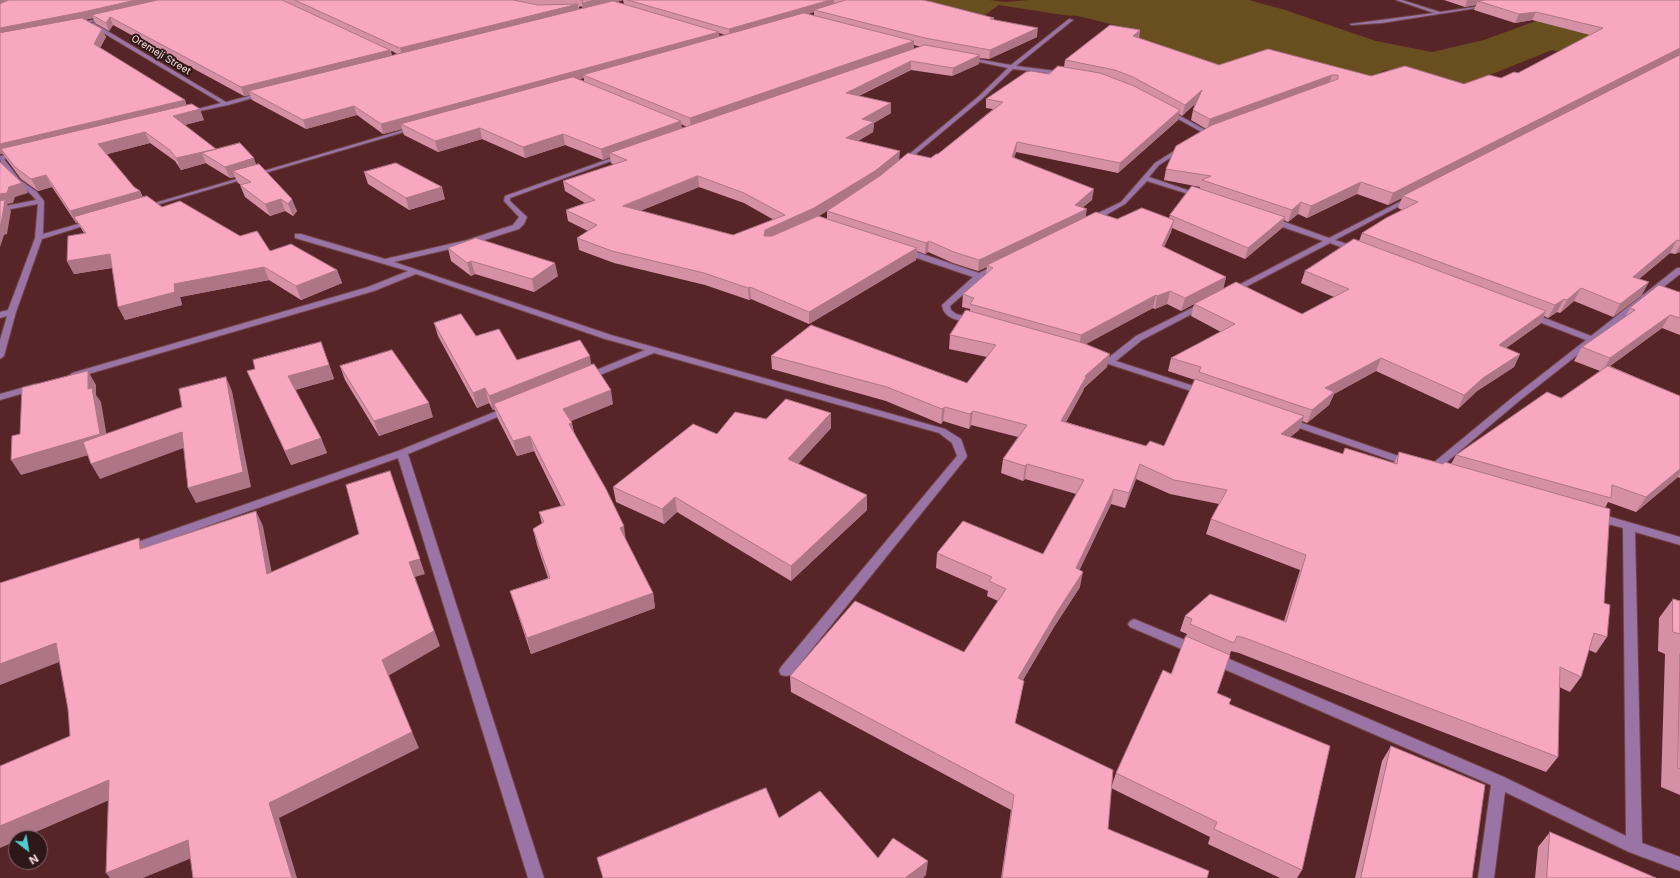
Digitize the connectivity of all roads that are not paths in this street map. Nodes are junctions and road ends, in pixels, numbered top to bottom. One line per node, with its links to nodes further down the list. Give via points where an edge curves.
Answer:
1 (1398, 0): 3 (street)
2 (1493, 5): 3 (street)
3 (1441, 14): 8 (street)
4 (109, 17): 6 (street)
5 (1071, 20): 10 (street)
6 (87, 22): 7 (street); 13 (street, Oremeji Street)
7 (73, 24)
8 (1352, 24)
9 (961, 57): 10 (street)
10 (1012, 67): 11 (street); 20 (street, via 981,97)
11 (1069, 74)
12 (272, 92): 13 (street)
13 (226, 104): 15 (street)
14 (1159, 106): 21 (street, via 1204,135 1157,164)
15 (179, 115)
16 (419, 127): 26 (street)
17 (24, 153): 19 (street)
18 (632, 153): 35 (street, via 507,197 507,201 523,217 522,222 516,227 469,242)
19 (0, 158): 24 (street, via 18,181 34,192)
20 (896, 168)
21 (1145, 178): 23 (street); 29 (street, via 1123,203)
22 (1415, 196): 32 (street)
23 (1204, 198)
24 (41, 201): 25 (street); 31 (street, via 42,222)
25 (0, 209)
26 (136, 209)
27 (1264, 217): 32 (street)
28 (99, 220): 31 (street)
29 (1085, 224)
30 (298, 236): 35 (street)
31 (39, 238): 42 (street)
32 (1331, 240): 34 (street); 40 (street)
33 (898, 249): 39 (street)
34 (1368, 254)
35 (383, 262): 38 (street)
36 (1007, 262): 39 (street)
37 (1680, 270): 46 (street)
38 (416, 271): 47 (street); 51 (street, via 371,289)
39 (979, 276): 45 (street, via 946,305 947,311 953,316)
40 (1224, 294)
41 (1210, 302): 50 (street, via 1139,338)
42 (12, 312): 44 (street); 49 (street)
43 (1524, 313): 46 (street)
44 (0, 314)
45 (983, 324)
46 (1591, 339): 57 (street, via 1427,469)
47 (653, 350): 52 (street); 64 (street, via 942,431 957,441 962,456)
48 (1088, 354): 50 (street)
49 (0, 356)
50 (1110, 360): 54 (street)
51 (67, 377)
52 (579, 380)
53 (45, 384): 55 (street)
54 (1215, 396)
55 (0, 397)
56 (520, 404): 58 (street)
57 (1282, 419)
58 (402, 452): 62 (street); 68 (street)
59 (1591, 516): 60 (street)
60 (1629, 526): 61 (street); 66 (street)
61 (1680, 541)
62 (119, 553)
63 (1134, 624): 65 (street)
64 (786, 671)
65 (1499, 782): 66 (street); 69 (street)
66 (1634, 848): 67 (street)
67 (1680, 864)
68 (536, 878)
69 (1486, 878)

